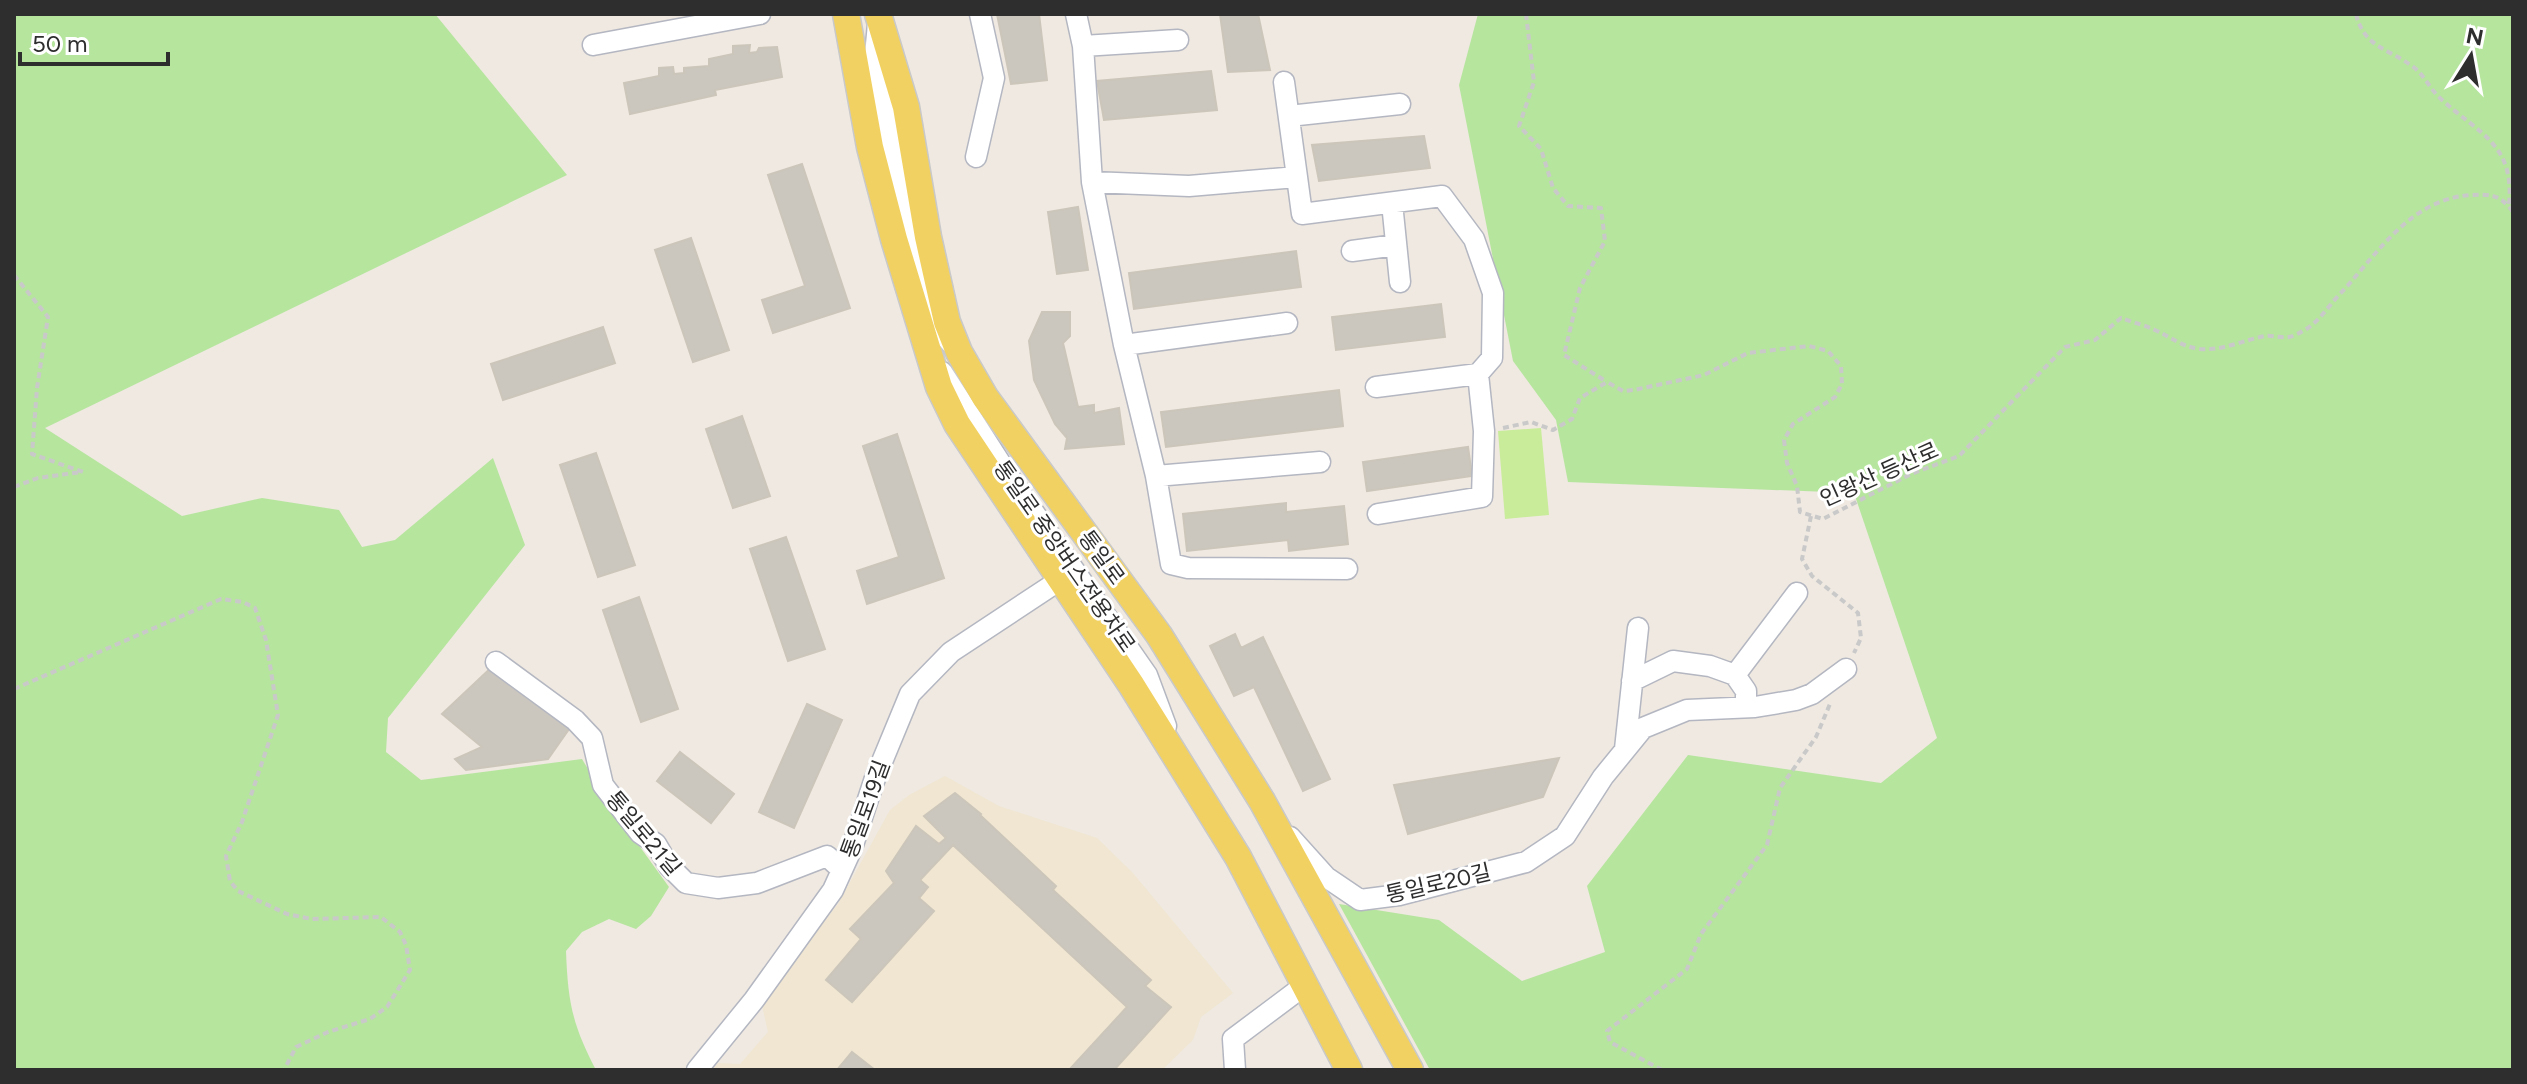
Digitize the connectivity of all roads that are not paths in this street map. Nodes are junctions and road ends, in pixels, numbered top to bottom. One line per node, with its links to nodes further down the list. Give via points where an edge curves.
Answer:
1 (760, 14): 7 (street)
2 (846, 14): 22 (main road, via 870,147)
3 (878, 14): 21 (main road, 통일로, via 906,107 928,237)
4 (980, 14): 12 (street, via 994,78)
5 (1076, 14): 8 (street)
6 (1178, 40): 8 (street)
7 (593, 45)
8 (1083, 46): 14 (street)
9 (1284, 82): 11 (street)
10 (1400, 104): 11 (street)
11 (1289, 116): 13 (street)
12 (976, 157)
13 (1297, 177): 14 (street, via 1189,186); 15 (street, via 1302,214)
14 (1092, 182): 20 (street)
15 (1392, 203): 16 (street); 23 (street, via 1442,196 1474,239 1493,293 1492,358)
16 (1396, 245): 17 (street); 18 (street)
17 (1352, 251)
18 (1400, 282)
19 (1287, 323): 20 (street)
20 (1124, 345): 26 (street)
21 (959, 352): 22 (main road); 33 (main road, 통일로, via 985,397)
22 (931, 356): 29 (main road, via 957,424); 39 (street, 통일로 중앙버스전용차로, via 1147,675)
23 (1478, 374): 24 (street); 27 (street, via 1484,431 1482,497)
24 (1376, 387)
25 (1320, 462): 26 (street)
26 (1156, 476): 28 (street, via 1171,564)
27 (1378, 514)
28 (1347, 569)
29 (1060, 580): 39 (main road); 40 (street, 통일로19길, via 951,652 910,694)
30 (1797, 593): 35 (street)
31 (1638, 628): 36 (street)
32 (496, 662): 40 (street, 통일로21길, via 592,738 603,785 686,883 718,888 757,883 827,856)
33 (1180, 669): 38 (street, 통일로20길, via 1192,664 1288,835 1326,877 1360,900 1526,862 1565,836); 45 (main road, 통일로, via 1262,801)
34 (1846, 669): 37 (street, 통일로20길, via 1812,694)
35 (1735, 675): 36 (street, via 1673,661); 37 (street, via 1746,691)
36 (1632, 681): 38 (street)
37 (1746, 707): 38 (street, 통일로20길, via 1687,710 1643,728)
38 (1625, 749)
39 (1181, 767): 41 (main road, via 1256,888)
40 (842, 870): 42 (street, 통일로19길, via 754,1000)
41 (1305, 985): 43 (street, via 1233,1039); 44 (main road)
42 (697, 1070)
43 (1235, 1070)
44 (1349, 1070)
45 (1410, 1070)

